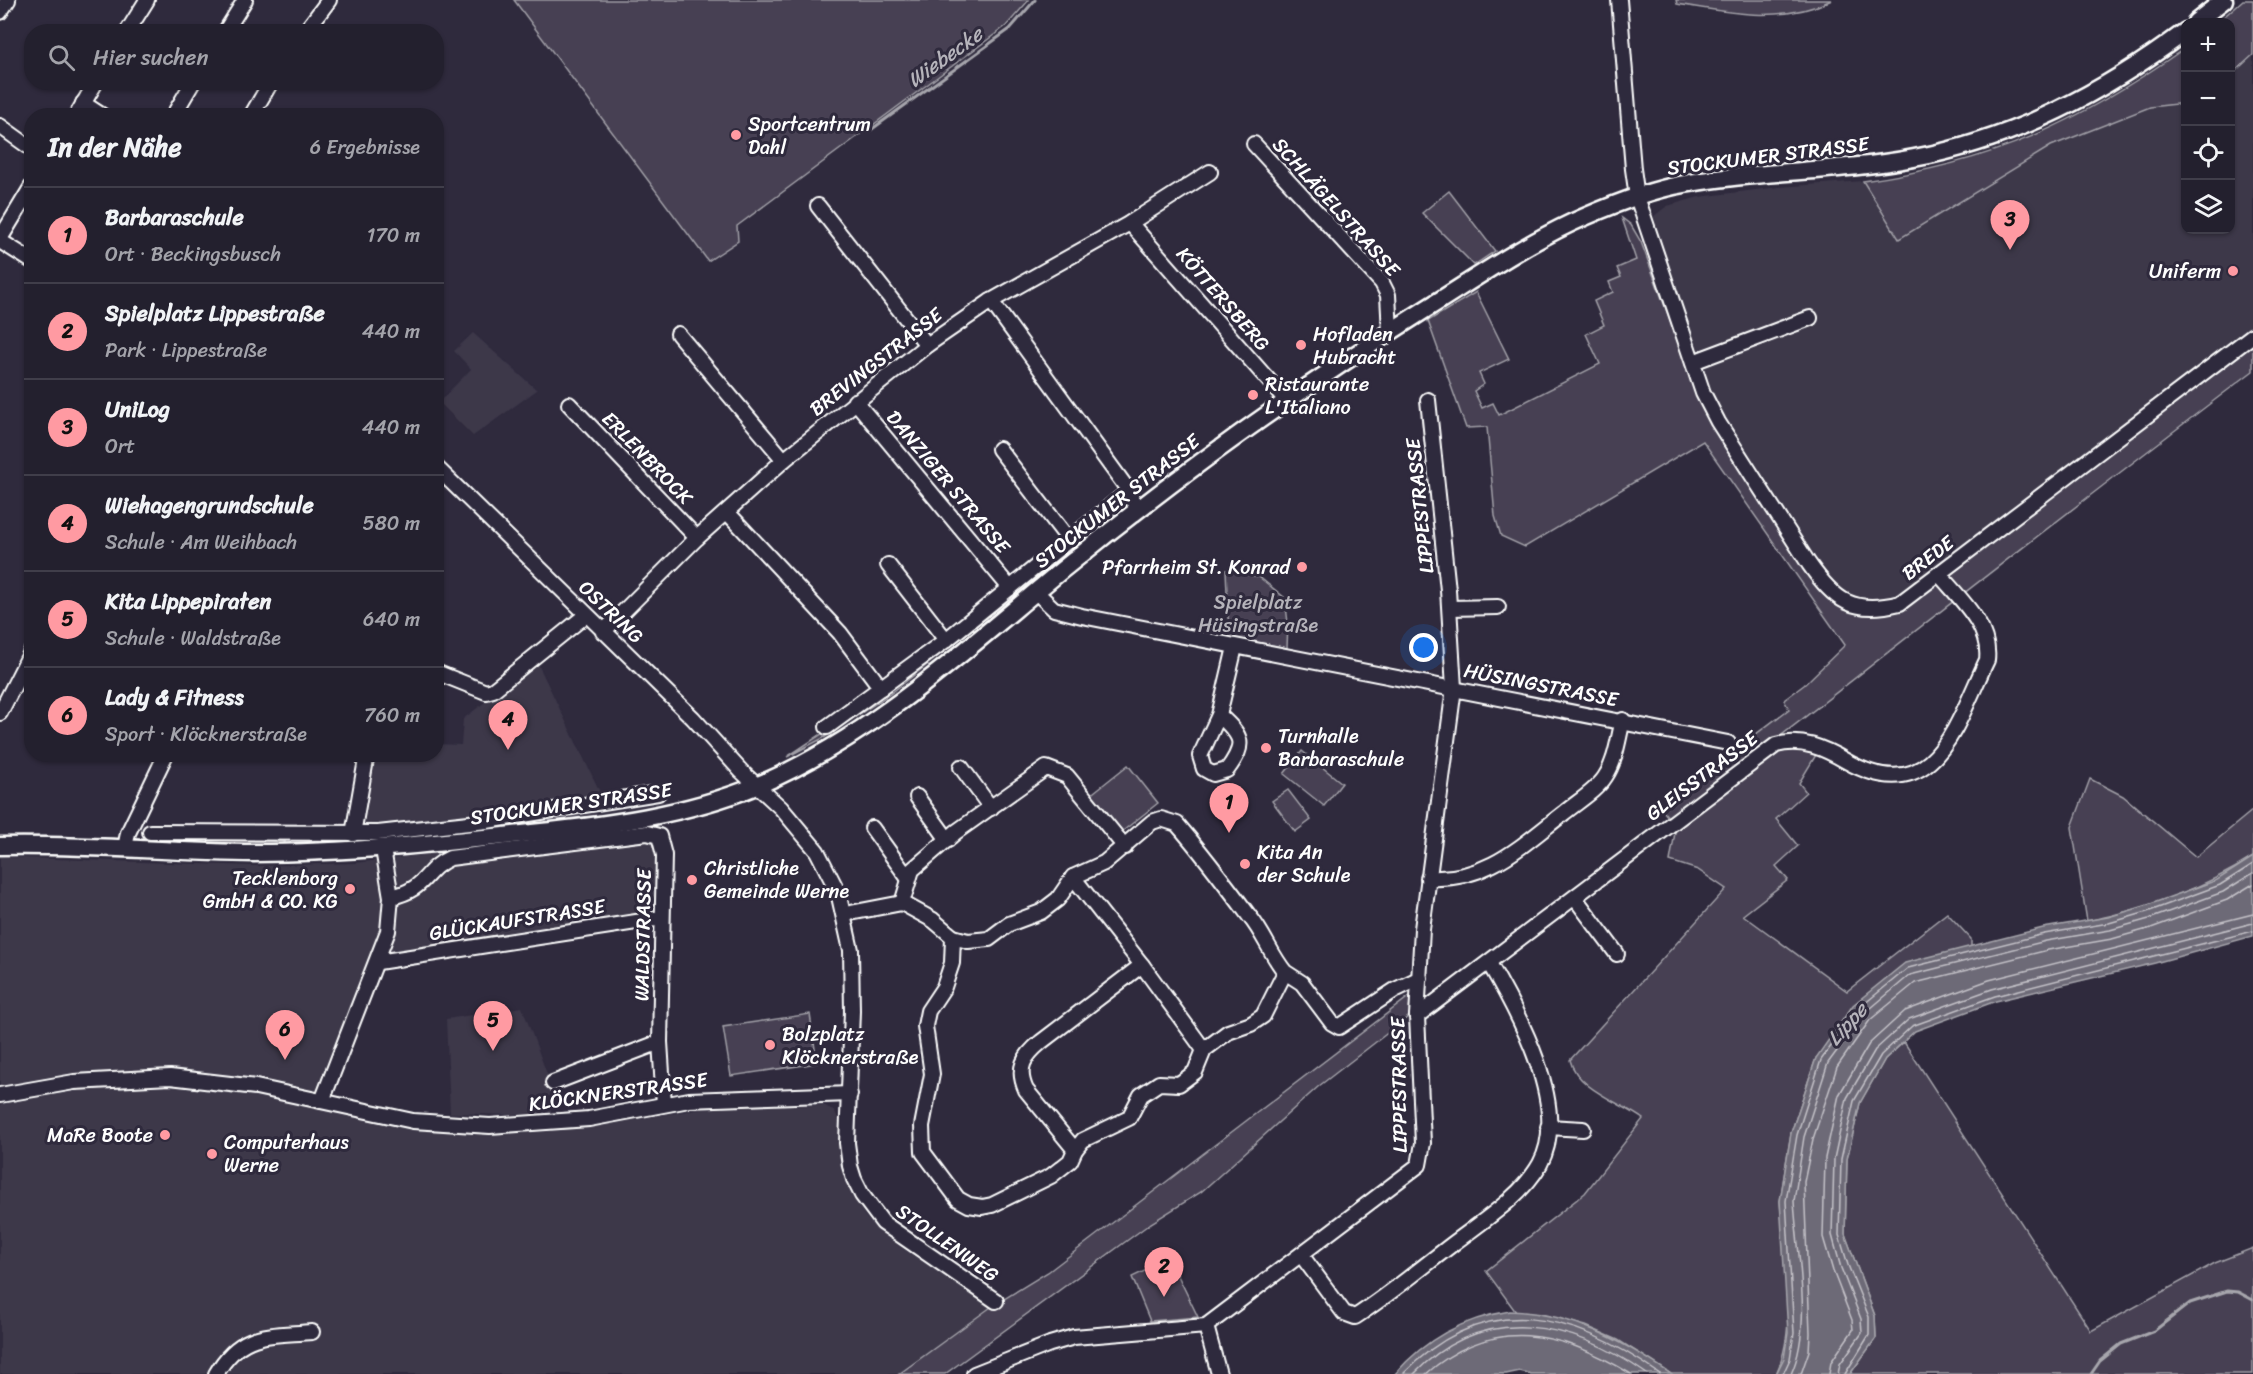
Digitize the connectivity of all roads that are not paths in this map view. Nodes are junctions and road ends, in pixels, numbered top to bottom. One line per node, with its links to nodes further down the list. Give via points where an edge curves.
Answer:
1 (8, 0): 7 (street)
2 (147, 0): 9 (street)
3 (245, 0): 10 (street)
4 (329, 0): 11 (street)
5 (1619, 0): 23 (street, BREDE)
6 (2224, 0): 8 (main road)
7 (0, 12)
8 (2201, 18)
9 (132, 24)
10 (230, 24)
11 (311, 24)
12 (2181, 34): 23 (main road, STOCKUMER STRASSE, via 2114,81 2070,105 1990,139 1911,159 1711,180)
13 (91, 90): 16 (street)
14 (189, 90): 17 (street)
15 (266, 90): 18 (street)
16 (80, 108)
17 (178, 108)
18 (256, 108)
19 (0, 126): 20 (street)
20 (24, 143)
21 (1254, 144): 31 (street, SCHLÄGELSTRASSE, via 1382,283 1388,295)
22 (1210, 172): 26 (street, BREVINGSTRASSE)
23 (1637, 197): 31 (main road, STOCKUMER STRASSE, via 1545,235); 35 (street, BREDE)
24 (24, 200): 27 (street)
25 (818, 206): 34 (street)
26 (1130, 223): 29 (street, BREVINGSTRASSE); 36 (street, KÖTTERSBERG)
27 (0, 240): 28 (street)
28 (24, 256)
29 (991, 301): 34 (street, BREVINGSTRASSE); 43 (street)
30 (1810, 318): 35 (street)
31 (1390, 332): 36 (main road, STOCKUMER STRASSE)
32 (678, 334): 41 (street)
33 (2253, 335): 49 (street, BREDE)
34 (927, 345): 38 (street, BREVINGSTRASSE)
35 (1693, 362): 49 (street, BREDE, via 1718,422 1824,585 1838,598 1865,608 1880,608 1900,603)
36 (1286, 400): 44 (main road, STOCKUMER STRASSE)
37 (1428, 400): 53 (street, LIPPESTRASSE)
38 (855, 401): 41 (street, BREVINGSTRASSE); 50 (street, DANZIGER STRASSE)
39 (569, 404): 46 (street, ERLENBROCK)
40 (999, 449): 47 (street, STOCKUMER STRASSE)
41 (784, 460): 45 (street, BREVINGSTRASSE)
42 (444, 475): 54 (street, OSTRING)
43 (1129, 491): 44 (street); 47 (street, STOCKUMER STRASSE)
44 (1137, 510): 51 (main road, STOCKUMER STRASSE)
45 (727, 512): 46 (street, BREVINGSTRASSE); 60 (street, via 840,633)
46 (697, 538): 55 (street, BREVINGSTRASSE)
47 (1069, 540): 50 (street, STOCKUMER STRASSE)
48 (888, 565): 56 (street)
49 (1939, 574): 89 (street, GLEISSTRASSE, via 1987,636 1989,647 1987,660 1947,743 1926,765 1903,777 1887,777 1811,745 1776,745)
50 (1010, 588): 56 (street, STOCKUMER STRASSE)
51 (1036, 591): 57 (street, HÜSINGSTRASSE, via 1053,609); 70 (main road, STOCKUMER STRASSE, via 910,694 819,753)
52 (1498, 607): 53 (street)
53 (1450, 608): 61 (street, LIPPESTRASSE)
54 (586, 615): 55 (street, OSTRING); 59 (street, via 494,690 486,692)
55 (603, 632): 70 (street, OSTRING)
56 (946, 640): 60 (street, STOCKUMER STRASSE)
57 (1235, 647): 61 (street, HÜSINGSTRASSE); 63 (street)
58 (24, 666): 62 (street)
59 (444, 675)
60 (881, 688): 65 (street, STOCKUMER STRASSE)
61 (1454, 688): 64 (street, HÜSINGSTRASSE); 87 (street, LIPPESTRASSE)
62 (0, 713)
63 (1220, 715)
64 (1623, 720): 66 (street, HÜSINGSTRASSE); 87 (street, via 1610,768 1596,787 1493,865 1461,878)
65 (826, 727)
66 (1728, 743)
67 (162, 762): 82 (street, via 128,833)
68 (366, 762): 77 (street)
69 (961, 767): 73 (street)
70 (758, 785): 84 (main road, STOCKUMER STRASSE, via 703,804 616,823); 91 (street, STOLLENWEG, via 807,837 828,868)
71 (658, 794): 77 (street, STOCKUMER STRASSE, via 487,821)
72 (917, 797): 79 (street)
73 (991, 808): 79 (street); 83 (street, via 1039,771 1053,769 1067,776)
74 (872, 828): 86 (street)
75 (150, 832): 77 (street, STOCKUMER STRASSE)
76 (653, 833): 88 (street, STOCKUMER STRASSE, via 450,858 414,890); 92 (street, WALDSTRASSE, via 662,841 664,855)
77 (352, 834)
78 (0, 839): 80 (main road, STOCKUMER STRASSE)
79 (948, 840): 86 (street, via 912,870)
80 (39, 845): 81 (main road, STOCKUMER STRASSE); 82 (main road, STOCKUMER STRASSE)
81 (0, 846)
82 (125, 848): 84 (main road, STOCKUMER STRASSE, via 252,853)
83 (1125, 848): 85 (street); 98 (street, via 1152,822 1161,819 1177,824 1250,916)
84 (383, 849): 88 (street)
85 (1073, 877): 93 (street, via 1058,899 1041,912 1019,918 989,939 968,941); 97 (street)
86 (908, 878): 90 (street)
87 (1428, 878): 99 (street, LIPPESTRASSE)
88 (391, 897): 95 (street, via 391,917)
89 (1575, 898): 94 (street); 96 (street, GLEISSTRASSE)
90 (902, 903): 91 (street); 93 (street, via 933,920)
91 (845, 914): 104 (street, STOLLENWEG, via 853,980)
92 (662, 918): 95 (street, GLÜCKAUFSTRASSE); 101 (street, WALDSTRASSE)
93 (953, 937): 110 (street, via 952,963 944,987 928,1011 925,1026 932,1074 922,1126 922,1152 958,1199 982,1208 1051,1176 1070,1161)
94 (1617, 954)
95 (378, 962): 106 (street)
96 (1489, 963): 100 (street, GLEISSTRASSE); 108 (street, via 1533,1050 1544,1090)
97 (1142, 964): 102 (street); 110 (street, via 1026,1054 1021,1064 1026,1090)
98 (1285, 972): 99 (street, via 1302,983 1339,1027); 102 (street, via 1263,1016 1228,1032)
99 (1420, 978): 100 (street, LIPPESTRASSE)
100 (1417, 1016): 111 (street, LIPPESTRASSE, via 1423,1143 1419,1165)
101 (660, 1042): 103 (street); 107 (street, WALDSTRASSE)
102 (1204, 1050): 110 (street, via 1195,1072 1179,1084 1159,1083 1142,1095 1129,1118 1099,1130)
103 (553, 1083)
104 (850, 1094): 107 (street, KLÖCKNERSTRASSE, via 718,1098); 112 (street, STOLLENWEG, via 850,1166 871,1210 900,1236)
105 (0, 1095): 106 (street, KLÖCKNERSTRASSE, via 74,1082 170,1077 256,1087)
106 (322, 1101): 107 (street, KLÖCKNERSTRASSE, via 413,1121 490,1126 589,1119)
107 (664, 1104)
108 (1548, 1127): 109 (street); 111 (street, via 1545,1154 1532,1177 1470,1231 1355,1317 1344,1313)
109 (1583, 1129)
110 (1075, 1150)
111 (1302, 1256): 113 (street, LIPPESTRASSE)
112 (996, 1301)
113 (1206, 1326): 116 (street, via 1074,1337); 117 (street)
114 (312, 1332): 115 (street, via 265,1336 238,1345)
115 (216, 1374)
116 (974, 1374)
117 (1219, 1374)

